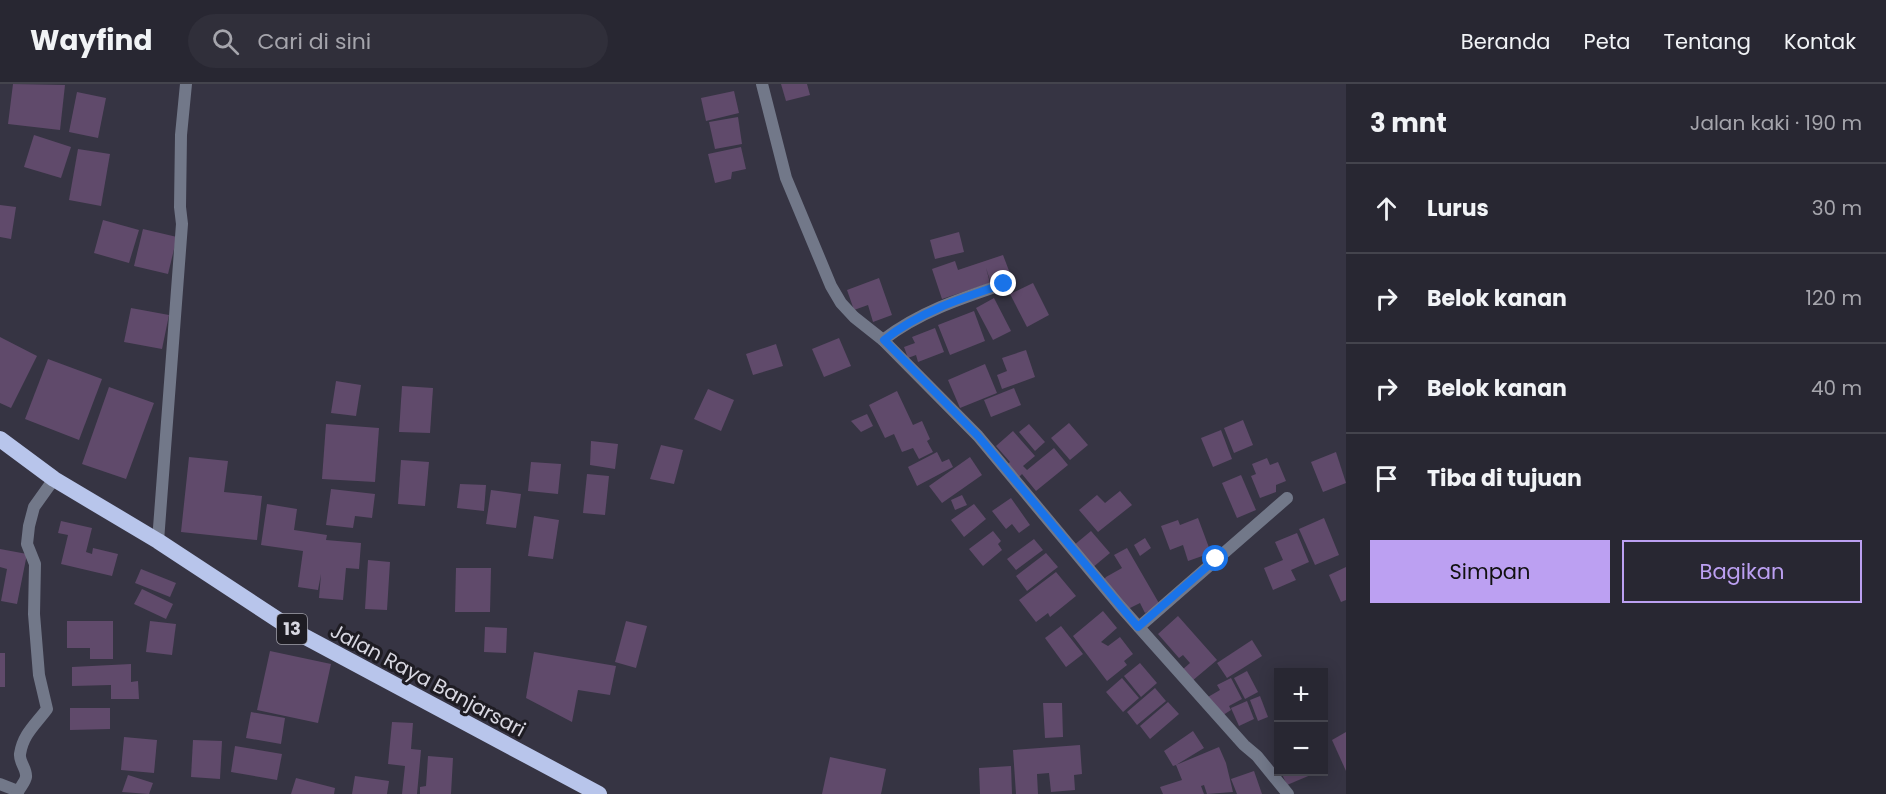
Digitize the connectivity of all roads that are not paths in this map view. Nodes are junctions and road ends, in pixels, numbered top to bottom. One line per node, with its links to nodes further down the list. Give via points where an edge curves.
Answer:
1 (186, 84): 8 (street, via 180,246)
2 (762, 84): 4 (street, via 786,178 831,286 854,317)
3 (1004, 284): 4 (street, via 948,304 900,327)
4 (884, 340): 9 (street, via 978,436)
5 (0, 439): 6 (highway, Jalan Raya Banjarsari / 13)
6 (54, 479): 8 (highway, Jalan Raya Banjarsari / 13); 11 (street, via 34,507 27,544 35,564 38,665 47,709 26,734 20,758 27,774)
7 (1287, 498): 9 (street)
8 (158, 541): 12 (highway, Jalan Raya Banjarsari / 13, via 298,633)
9 (1138, 627): 13 (street)
10 (0, 784): 11 (street)
11 (17, 793)
12 (599, 794)
13 (1288, 794)

